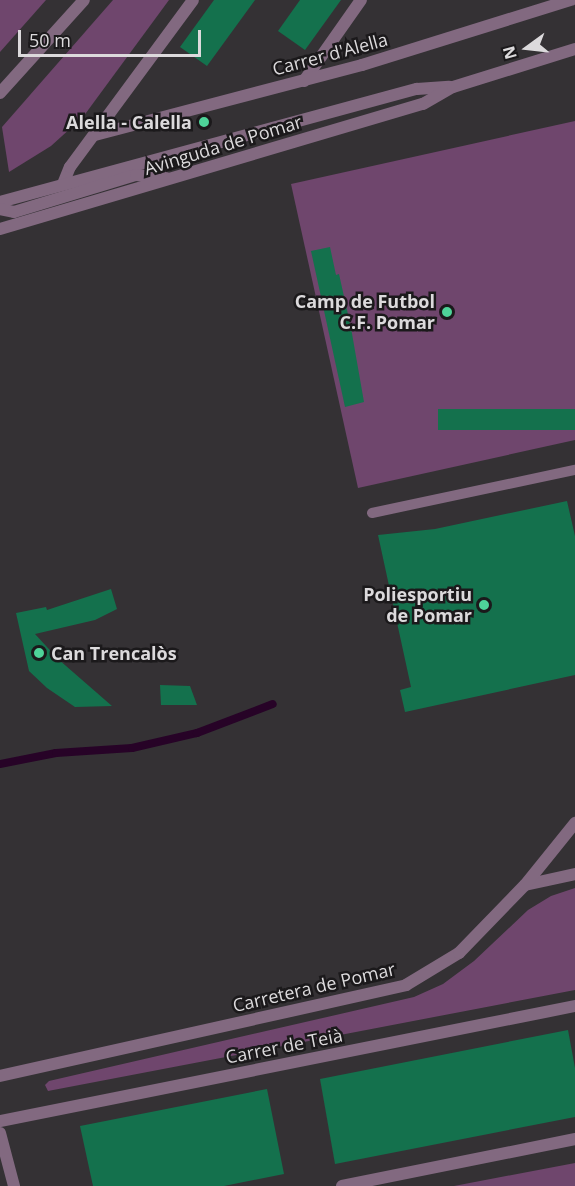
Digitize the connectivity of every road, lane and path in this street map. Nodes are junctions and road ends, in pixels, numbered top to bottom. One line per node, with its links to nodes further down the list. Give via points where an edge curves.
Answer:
1 (84, 0): 10 (street)
2 (193, 0): 11 (street)
3 (362, 0): 8 (street)
4 (540, 0): 6 (street)
5 (571, 0): 6 (street, Carrer d'Alella)
6 (531, 13): 8 (street, Carrer d'Alella)
7 (575, 49): 9 (street, Avinguda de Pomar)
8 (304, 81): 11 (street, Carrer d'Alella)
9 (453, 87): 12 (street, Avinguda de Pomar, via 423,104); 13 (street, Avinguda de Pomar, via 417,89)
10 (0, 93)
11 (95, 135): 13 (street, via 70,167)
12 (173, 179): 15 (street, via 136,175 14,212); 16 (street, Avinguda de Pomar)
13 (63, 184): 14 (street, Avinguda de Pomar)
14 (0, 202)
15 (0, 209)
16 (0, 229)
17 (575, 470): 18 (lane)
18 (372, 513)
19 (575, 823): 21 (street, Carretera de Pomar)
20 (575, 874): 21 (street)
21 (525, 885): 23 (street, Carretera de Pomar, via 459,953 406,985)
22 (575, 1006): 24 (street, Carrer de Teià)
23 (0, 1076)
24 (0, 1121)
25 (0, 1133): 27 (street)
26 (575, 1139): 28 (street)
27 (14, 1186)
28 (342, 1186)

